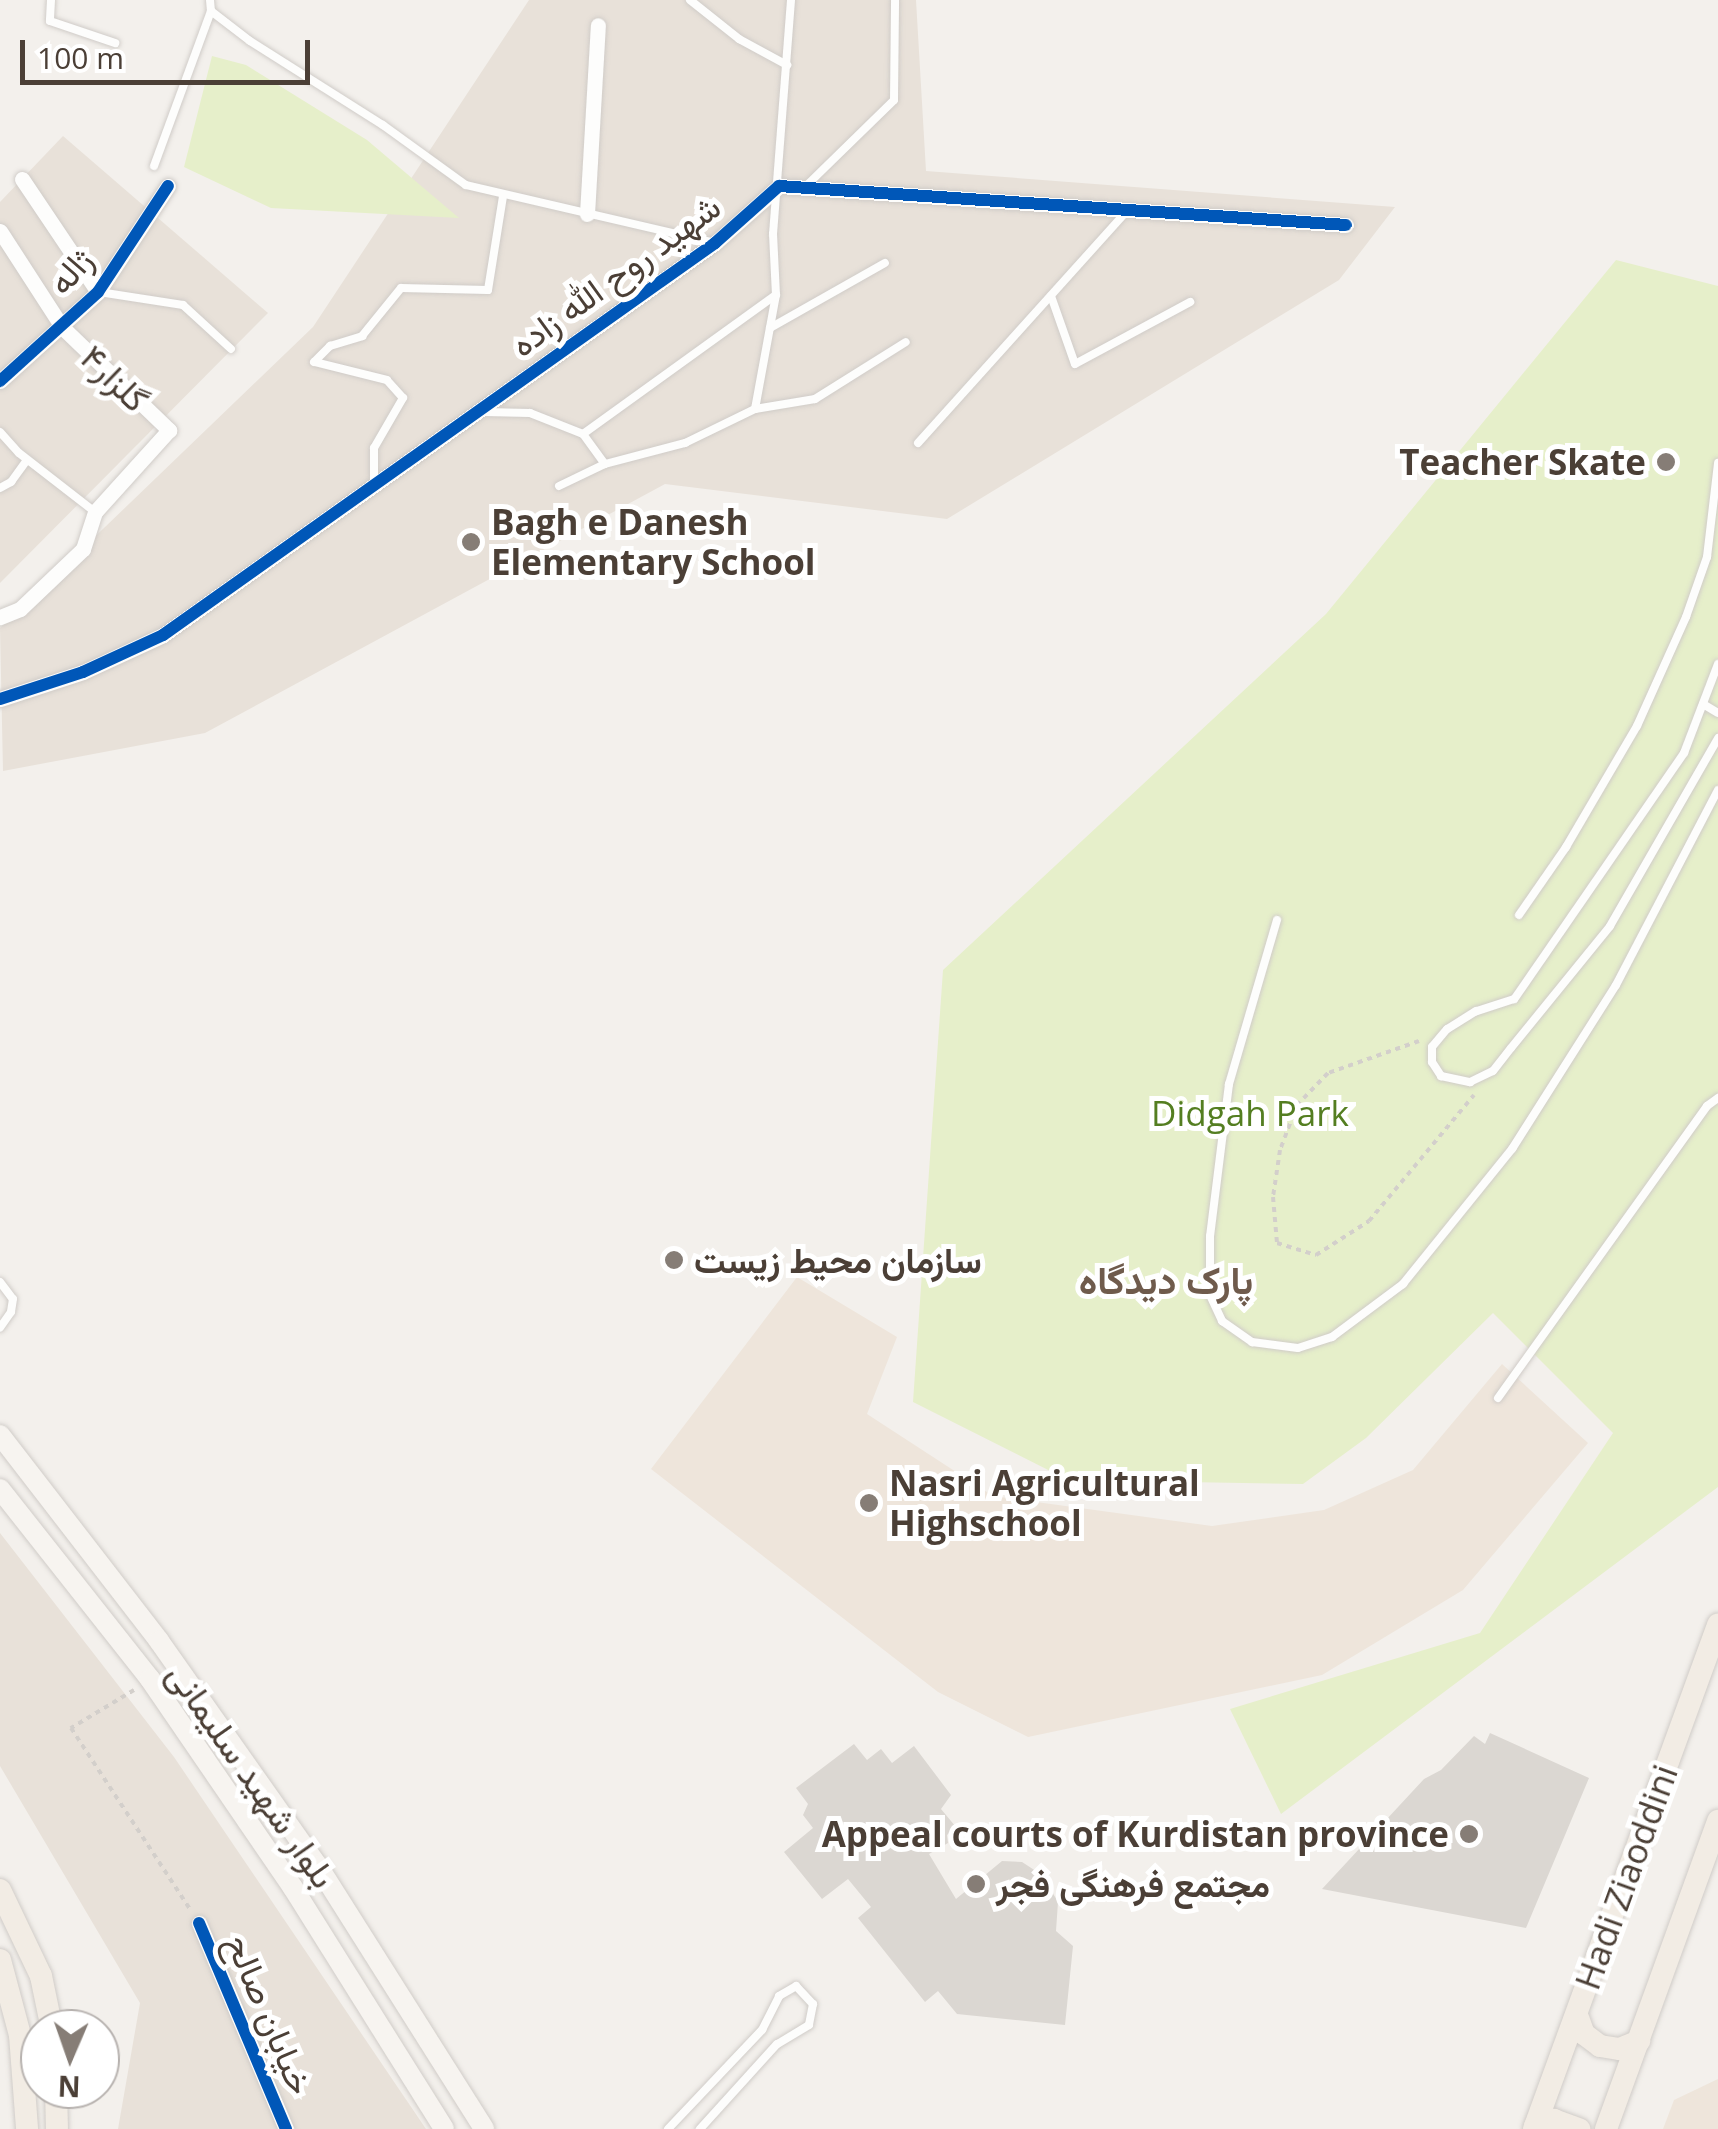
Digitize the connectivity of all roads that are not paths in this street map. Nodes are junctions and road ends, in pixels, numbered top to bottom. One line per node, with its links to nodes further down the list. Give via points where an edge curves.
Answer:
1 (51, 0): 8 (lane, via 50,21)
2 (210, 0): 6 (lane)
3 (690, 0): 9 (lane)
4 (791, 0): 9 (lane)
5 (895, 0): 14 (lane, via 894,100)
6 (211, 10): 10 (lane); 15 (lane, via 466,185)
7 (598, 25): 17 (street)
8 (115, 43)
9 (787, 65): 13 (lane)
10 (154, 166)
11 (22, 179): 22 (street)
12 (168, 186): 22 (street, ژاله)
13 (780, 186): 14 (street); 20 (street, شهید روح الله زاده); 23 (lane, via 773,234)
14 (805, 187): 16 (street)
15 (504, 196): 17 (lane); 39 (lane, via 488,290 401,288 362,336 330,346 314,362 387,380 403,398 374,448)
16 (1128, 210): 18 (street); 24 (lane)
17 (588, 214): 20 (lane)
18 (1346, 225)
19 (0, 231): 26 (street, گلزار۴)
20 (715, 243): 32 (street, شهید روح الله زاده)
21 (885, 263): 27 (lane)
22 (98, 292): 26 (street, ژاله); 29 (lane, via 183,305)
23 (776, 295): 27 (lane); 34 (lane)
24 (1050, 296): 25 (lane, via 1075,364); 35 (lane)
25 (1190, 302)
26 (62, 326): 30 (street, ژاله); 42 (street, گلزار۴, via 169,430)
27 (770, 328): 31 (lane)
28 (906, 342): 31 (lane, via 815,399)
29 (231, 349)
30 (0, 381)
31 (755, 409): 38 (lane, via 684,444)
32 (477, 412): 34 (lane, via 530,413); 39 (street, شهید روح الله زاده)
33 (0, 432): 36 (lane)
34 (582, 434): 38 (lane)
35 (918, 442)
36 (27, 460): 41 (lane); 42 (lane)
37 (1718, 463): 50 (lane, via 1707,556 1686,617 1637,726)
38 (605, 464): 40 (lane)
39 (374, 486): 45 (street, شهید روح الله زاده, via 163,636)
40 (558, 486)
41 (0, 488)
42 (95, 512): 43 (street, via 83,549 20,609)
43 (0, 617)
44 (1718, 664): 46 (lane)
45 (0, 699)
46 (1703, 704): 47 (lane); 48 (lane, via 1684,753 1514,1000 1476,1011 1432,1048 1441,1076 1470,1082 1492,1071 1610,926)
47 (1718, 713)
48 (1718, 738)
49 (1718, 790): 51 (lane, via 1616,984 1512,1148 1403,1284 1332,1337 1298,1348 1252,1342 1222,1322 1210,1295 1210,1236 1229,1084)
50 (1519, 915)
51 (1277, 920)
52 (1718, 1098): 55 (lane)
53 (0, 1282): 54 (lane, via 13,1298)
54 (0, 1328)
55 (1498, 1398)
56 (0, 1435): 58 (main road, بلوار شهید سلیمانی)
57 (0, 1489): 59 (main road, بلوار شهید سلیمانی)
58 (85, 1548): 59 (main road); 68 (main road, بلوار شهید سلیمانی, via 307,1850)
59 (61, 1567): 69 (main road, بلوار شهید سلیمانی, via 150,1679)
60 (1718, 1626): 66 (main road, Hadi Ziaoddini)
61 (1716, 1829): 67 (main road, Hadi Ziaoddini)
62 (0, 1890): 65 (main road, via 41,1976)
63 (199, 1923): 74 (street, خیابان صالح)
64 (0, 1960): 73 (main road, via 20,2035)
65 (48, 2009)
66 (1577, 2015): 67 (main road, via 1584,2034 1600,2046 1620,2049); 72 (main road, Hadi Ziaoddini)
67 (1638, 2041): 80 (main road, Hadi Ziaoddini)
68 (432, 2048): 69 (main road, via 426,2067); 70 (main road, بلوار شهید سلیمانی)
69 (406, 2066): 71 (main road, بلوار شهید سلیمانی)
70 (459, 2090): 71 (main road, via 440,2089); 76 (main road, بلوار شهید سلیمانی)
71 (431, 2108): 75 (main road, بلوار شهید سلیمانی)
72 (1535, 2128): 79 (main road, via 1554,2120)
73 (28, 2129)
74 (286, 2129)
75 (444, 2129)
76 (484, 2129)
77 (668, 2129): 78 (lane, via 762,2030 779,1996 796,1986 813,2004 809,2025 778,2044)
78 (700, 2129)
79 (1579, 2129)
80 (1606, 2129)

